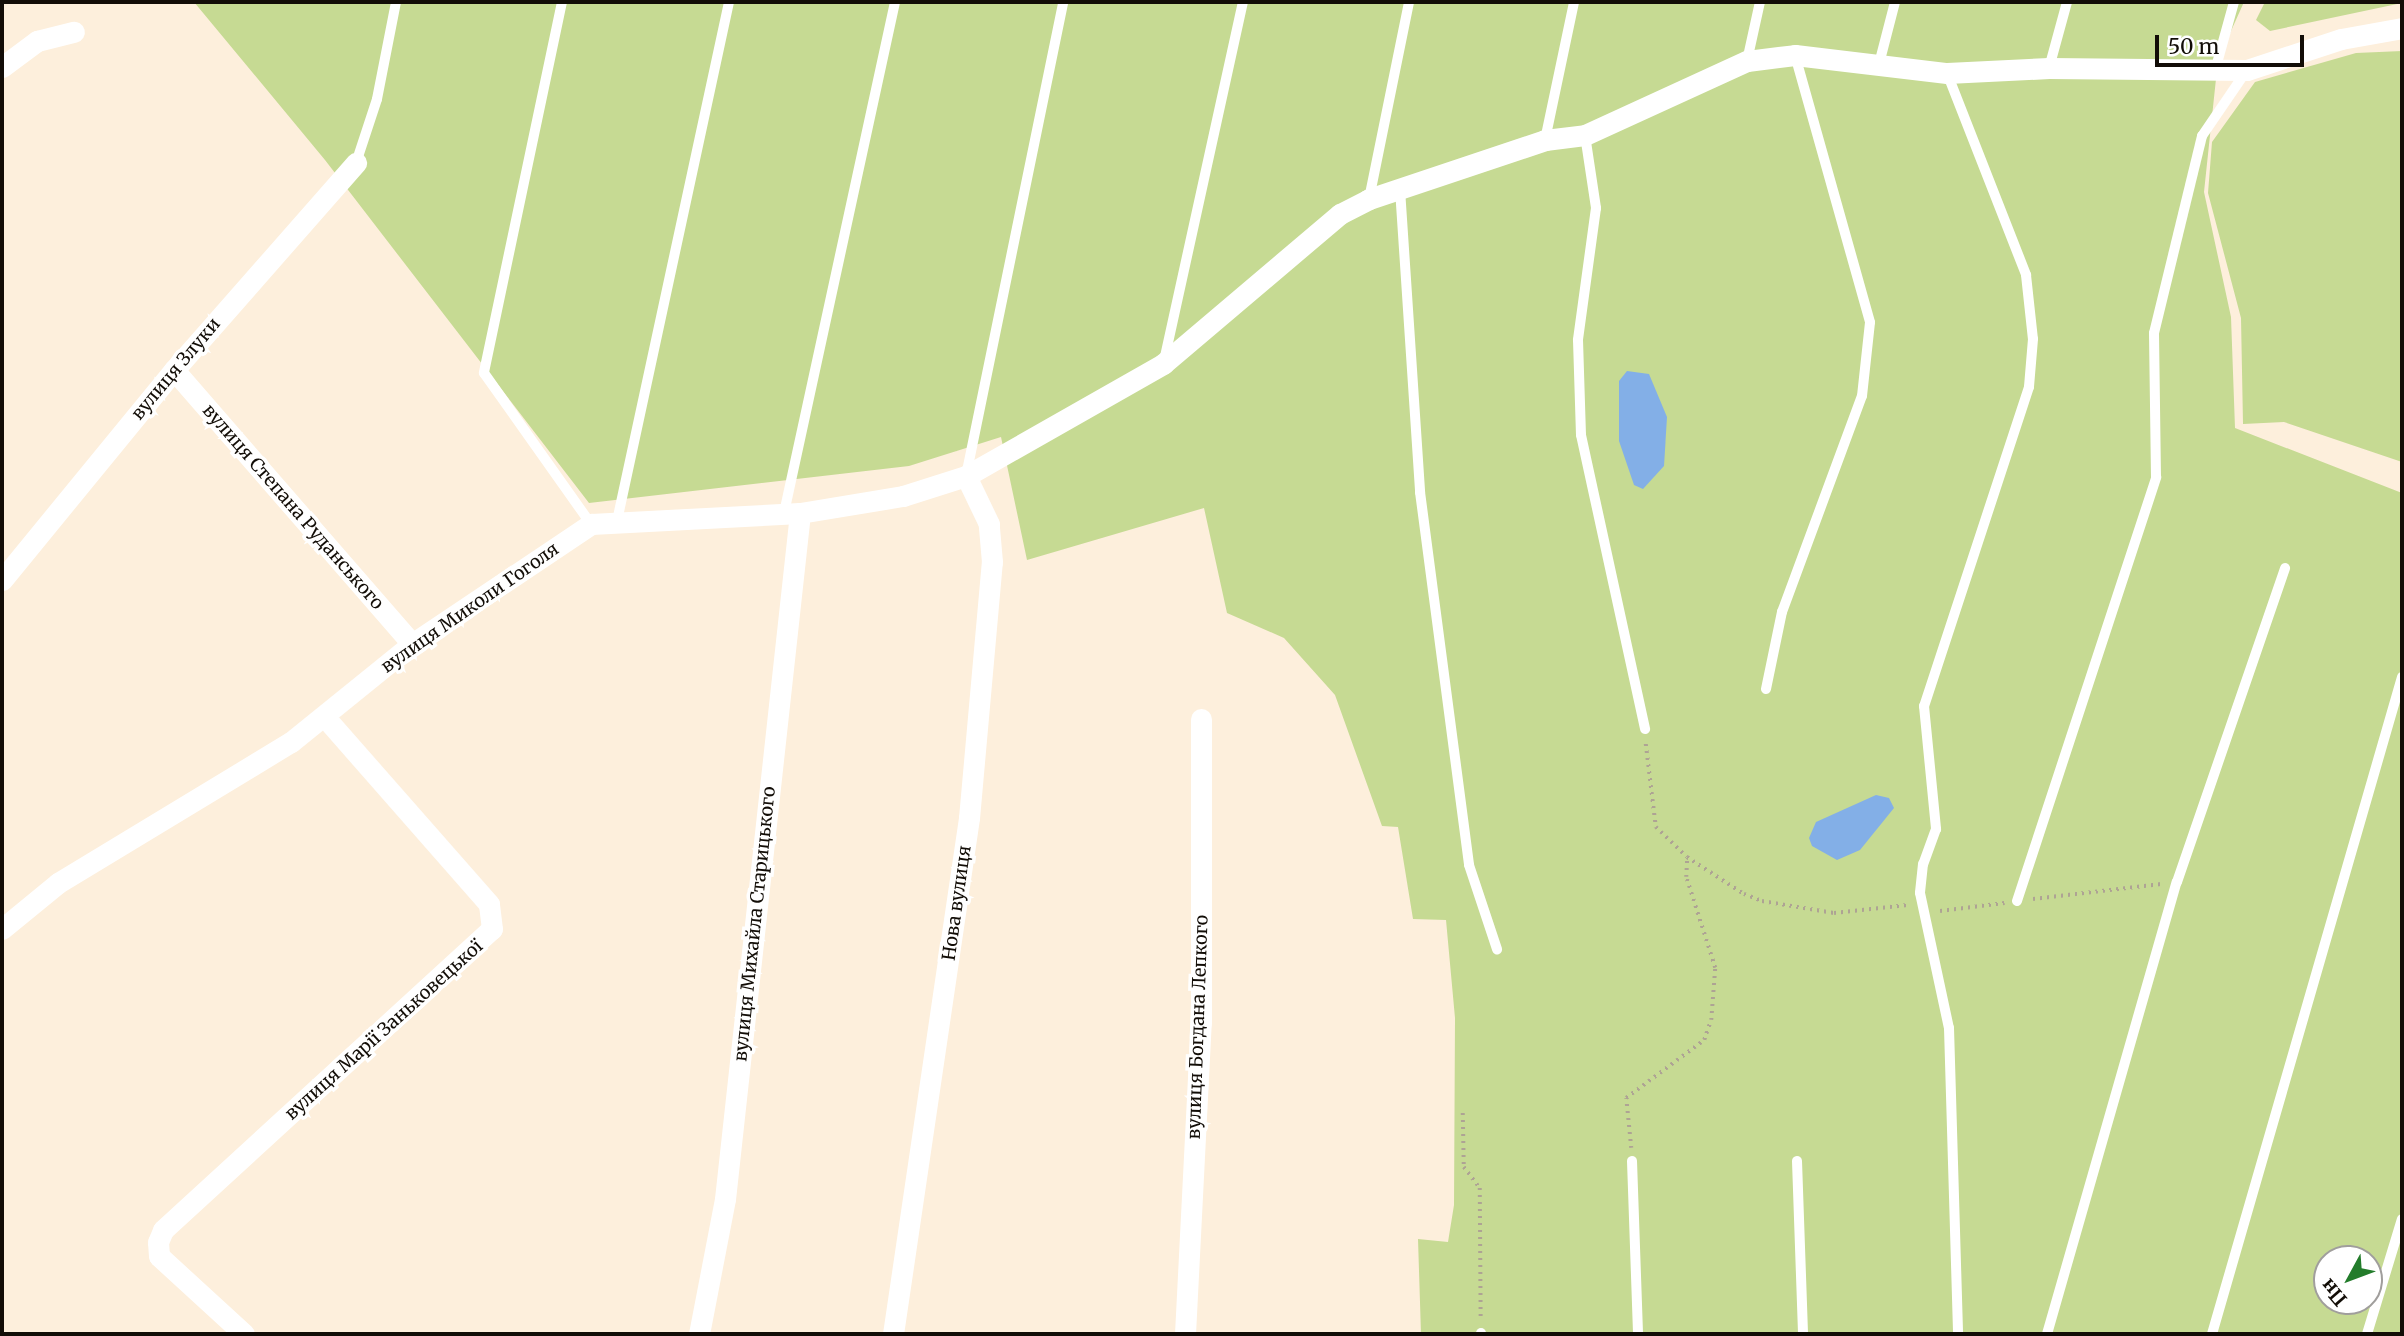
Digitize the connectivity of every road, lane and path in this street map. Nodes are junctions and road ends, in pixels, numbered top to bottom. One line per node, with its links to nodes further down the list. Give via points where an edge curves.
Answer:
1 (396, 2): 25 (lane, via 377,99)
2 (562, 2): 33 (lane, via 484,373)
3 (729, 2): 32 (lane)
4 (895, 2): 31 (lane)
5 (1063, 2): 30 (lane)
6 (1243, 2): 28 (lane)
7 (1409, 2): 27 (lane)
8 (1574, 2): 24 (lane)
9 (1759, 2): 16 (lane)
10 (1895, 2): 17 (lane)
11 (2067, 2): 20 (lane)
12 (2234, 2): 19 (lane)
13 (2402, 28): 21 (street, via 2341,39)
14 (74, 32): 18 (street, via 37,41)
15 (1796, 55): 16 (street, вулиця Миколи Гоголя); 17 (street, вулиця Миколи Гоголя); 38 (lane, via 1870,322 1862,396 1782,612)
16 (1747, 61): 23 (street, вулиця Миколи Гоголя)
17 (1880, 64): 22 (street, вулиця Миколи Гоголя)
18 (2, 67)
19 (2216, 67): 20 (street, вулиця Миколи Гоголя); 21 (street, вулиця Миколи Гоголя)
20 (2049, 68): 22 (street, вулиця Миколи Гоголя)
21 (2247, 70): 44 (lane, via 2202,136 2154,333 2156,477)
22 (1947, 73): 45 (lane, via 2026,275 2033,339 2029,387 1924,706 1936,829 1923,864 1920,893)
23 (1585, 135): 24 (street, вулиця Миколи Гоголя); 41 (lane, via 1596,208 1578,340 1581,435)
24 (1545, 140): 26 (street, вулиця Миколи Гоголя)
25 (356, 163): 29 (street, вулиця Злуки)
26 (1400, 188): 27 (street, вулиця Миколи Гоголя); 47 (lane, via 1422,506 1469,865)
27 (1369, 199): 28 (street, вулиця Миколи Гоголя, via 1340,214)
28 (1163, 364): 30 (street, вулиця Миколи Гоголя)
29 (174, 370): 35 (street, вулиця Злуки); 36 (street, вулиця Степана Руданського)
30 (966, 476): 31 (street, вулиця Миколи Гоголя, via 903,496); 55 (street, Нова вулиця, via 987,517 992,562 969,818)
31 (792, 513): 32 (street, вулиця Миколи Гоголя); 54 (street, вулиця Михайла Старицького, via 725,1199)
32 (617, 521): 33 (street, вулиця Миколи Гоголя)
33 (591, 524): 36 (street, вулиця Миколи Гоголя)
34 (2285, 568): 43 (lane)
35 (2, 580)
36 (412, 644): 39 (street, вулиця Миколи Гоголя)
37 (2402, 677): 61 (lane)
38 (1766, 689)
39 (324, 716): 46 (street, вулиця Миколи Гоголя, via 291,742); 53 (street, вулиця Марії Заньковецької, via 489,904 492,929 163,1230 159,1256)
40 (1201, 719): 56 (street, вулиця Богдана Лепкого, via 1201,1023)
41 (1645, 729): 42 (path, via 1656,827)
42 (1687, 857): 45 (path, via 1762,901 1834,913 1868,912 1897,903); 49 (path, via 1686,877 1715,968 1711,1020 1704,1040 1626,1098)
43 (2177, 882): 44 (path); 60 (lane)
44 (2017, 901): 45 (path)
45 (1925, 909): 59 (lane, via 1949,1028)
46 (5, 917)
47 (1497, 949)
48 (1463, 1112): 52 (path, via 1464,1167 1480,1188)
49 (1632, 1161): 57 (lane)
50 (1797, 1161): 58 (lane)
51 (2402, 1219): 62 (lane)
52 (1481, 1333)
53 (244, 1334)
54 (699, 1334)
55 (893, 1334)
56 (1185, 1334)
57 (1638, 1334)
58 (1803, 1334)
59 (1958, 1334)
60 (2047, 1334)
61 (2212, 1334)
62 (2367, 1334)

